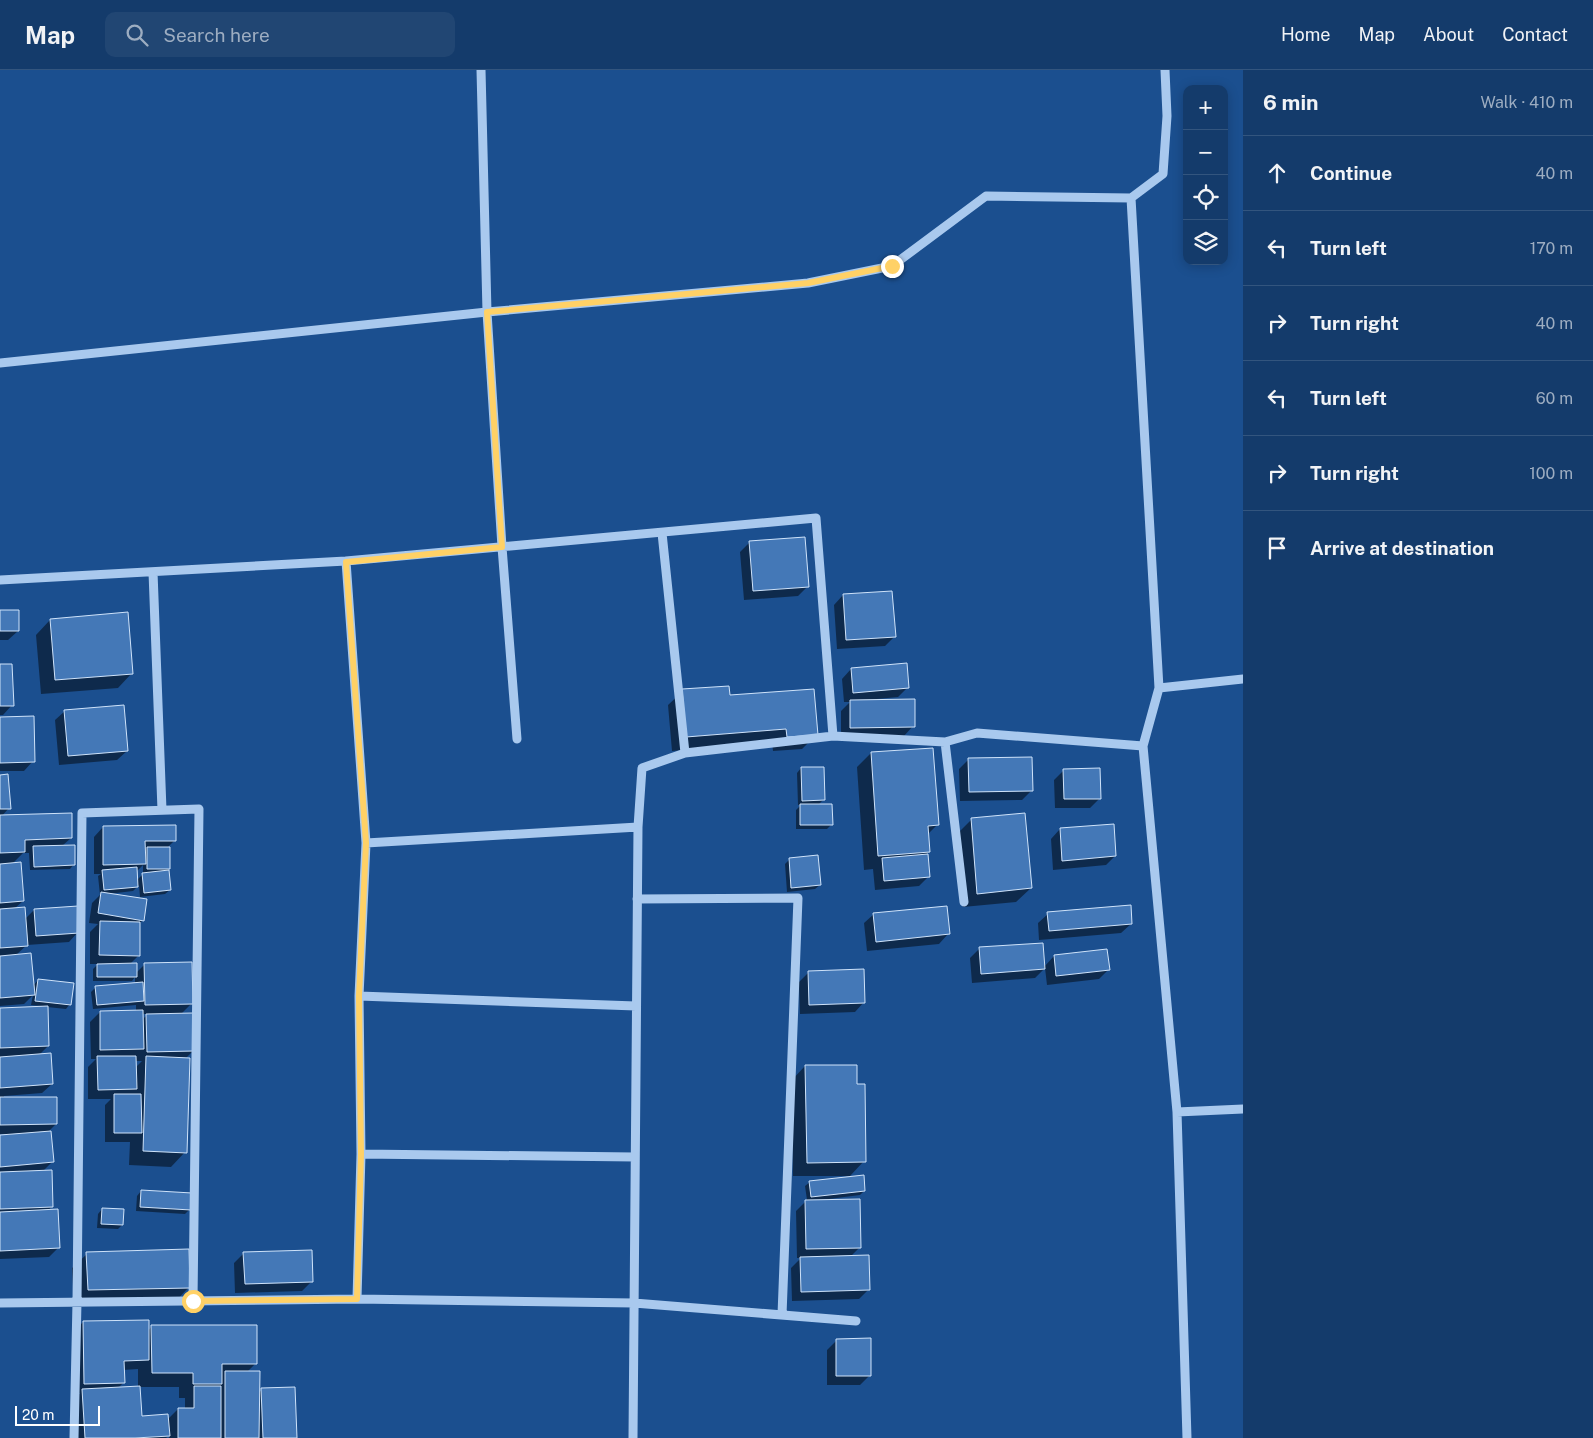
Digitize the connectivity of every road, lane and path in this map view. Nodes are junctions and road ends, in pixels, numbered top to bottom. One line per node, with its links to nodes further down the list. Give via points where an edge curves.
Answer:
1 (481, 70): 4 (street)
2 (1165, 70): 3 (street, via 1167,116 1163,174)
3 (1131, 198): 4 (street, via 986,196 892,266 808,283); 12 (street)
4 (487, 312): 5 (street); 7 (street)
5 (0, 363)
6 (662, 533): 7 (street); 13 (street, via 816,518); 17 (street)
7 (502, 547): 8 (street); 14 (street)
8 (346, 562): 9 (street); 20 (street)
9 (153, 572): 10 (street); 18 (street)
10 (0, 580)
11 (1243, 679): 12 (street)
12 (1160, 688): 16 (street)
13 (833, 736): 15 (street); 17 (street)
14 (517, 739)
15 (945, 742): 16 (street, via 977,733); 22 (street)
16 (1143, 746): 26 (street)
17 (685, 753): 19 (street, via 642,768)
18 (162, 810): 30 (street, via 199,809); 31 (street, via 82,813)
19 (638, 827): 20 (street); 21 (street)
20 (366, 843): 23 (street)
21 (637, 899): 24 (street); 34 (street, via 798,898)
22 (964, 902)
23 (359, 996): 24 (street); 27 (street)
24 (636, 1006): 28 (street)
25 (1243, 1109): 26 (street)
26 (1177, 1112): 38 (street)
27 (361, 1154): 28 (street); 29 (street)
28 (635, 1157): 33 (street)
29 (357, 1299): 30 (street); 33 (street)
30 (193, 1301): 31 (street)
31 (77, 1302): 32 (street); 36 (street)
32 (0, 1303)
33 (634, 1303): 34 (street); 37 (street)
34 (782, 1314): 35 (street)
35 (856, 1320)
36 (74, 1438)
37 (633, 1438)
38 (1187, 1438)

